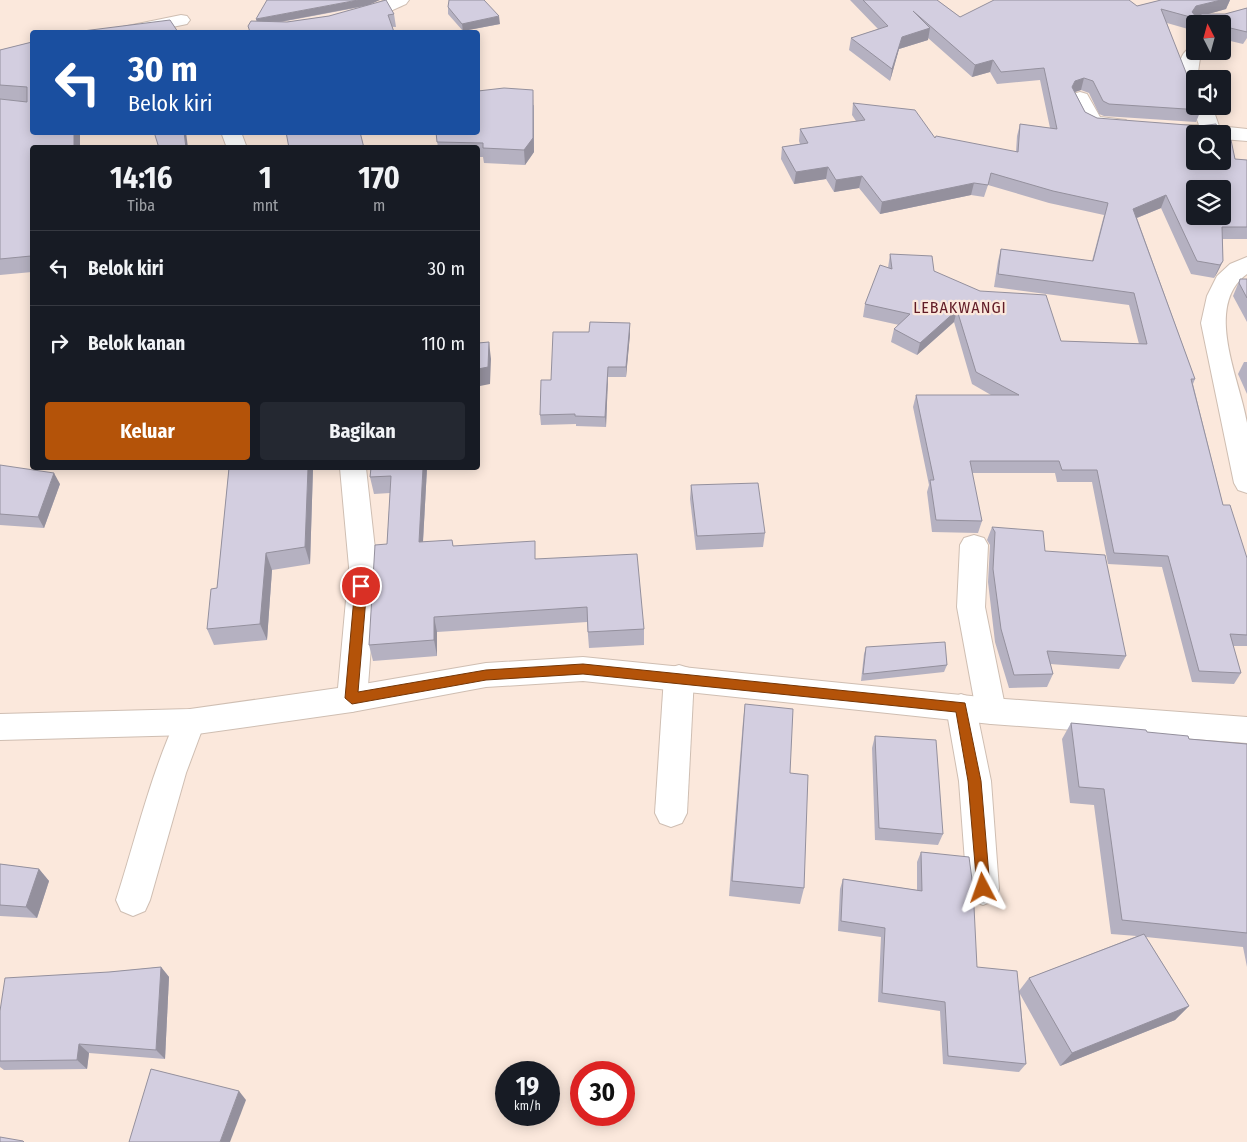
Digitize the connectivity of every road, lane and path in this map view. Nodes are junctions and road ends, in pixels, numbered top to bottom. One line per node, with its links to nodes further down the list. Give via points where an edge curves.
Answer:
1 (400, 0): 2 (street, via 375,11)
2 (335, 19)
3 (181, 20): 4 (street)
4 (134, 30)
5 (1080, 98): 6 (street, via 1093,122)
6 (1136, 125)
7 (1162, 127): 8 (street)
8 (1186, 129)
9 (1231, 133): 10 (street)
10 (1247, 135)
11 (1247, 264): 13 (street, via 1226,280 1216,296 1214,323)
12 (353, 470): 16 (street, via 363,567)
13 (1247, 483)
14 (974, 545): 17 (street, via 971,606)
15 (679, 677): 16 (street, via 583,669 537,671 486,675); 17 (street); 21 (street)
16 (352, 698): 18 (street)
17 (976, 709): 20 (street); 22 (street, via 975,781)
18 (190, 722): 19 (street); 23 (street)
19 (0, 727)
20 (1247, 730)
21 (671, 813)
22 (983, 888)
23 (133, 900)

